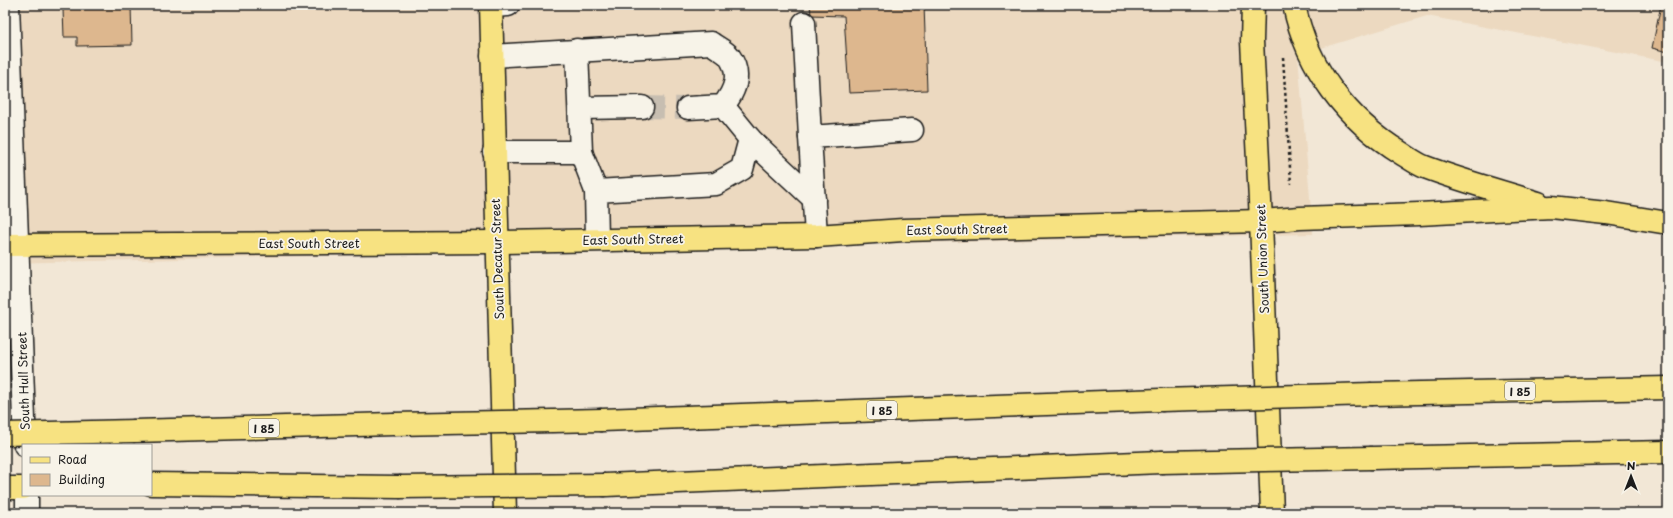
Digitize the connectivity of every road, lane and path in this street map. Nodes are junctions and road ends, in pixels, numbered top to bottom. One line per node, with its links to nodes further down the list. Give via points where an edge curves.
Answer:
1 (8, 5): 27 (street, South Hull Street)
2 (496, 5): 8 (main road, South Decatur Street)
3 (1253, 5): 22 (main road, South Union Street, via 1252,41)
4 (1294, 5): 21 (main road, via 1306,44 1327,85 1354,117 1383,142 1424,167)
5 (804, 23): 14 (street)
6 (577, 50): 8 (street); 9 (street, via 711,43 729,56 734,69 736,83 731,96); 11 (street)
7 (1283, 52): 18 (path)
8 (492, 56): 16 (main road, South Decatur Street)
9 (723, 106): 12 (street); 15 (street)
10 (642, 107): 11 (street)
11 (580, 108): 17 (street)
12 (688, 108)
13 (912, 130): 14 (street)
14 (810, 137): 20 (street)
15 (750, 139): 19 (street, via 742,169 716,184); 20 (street)
16 (494, 152): 17 (street); 26 (main road, South Decatur Street)
17 (581, 152): 19 (street)
18 (1291, 184)
19 (596, 191): 25 (street)
20 (814, 199): 24 (street)
21 (1550, 207): 22 (main road, East South Street); 23 (main road)
22 (1261, 221): 24 (main road, East South Street, via 904,230); 38 (main road, South Union Street)
23 (1668, 223)
24 (816, 236): 25 (main road, East South Street)
25 (597, 239): 26 (main road, East South Street)
26 (496, 242): 27 (main road, East South Street); 37 (main road, South Decatur Street)
27 (11, 245): 30 (street, South Hull Street)
28 (1668, 388): 29 (main road, I 85, bridge, via 1161,400 602,420)
29 (5, 434)
30 (25, 444)
31 (1668, 452): 32 (main road, bridge, via 1161,462 605,485 399,487)
32 (152, 484)
33 (5, 488): 34 (main road)
34 (22, 488)
35 (27, 496): 36 (street)
36 (28, 513)
37 (506, 513)
38 (1272, 513)

